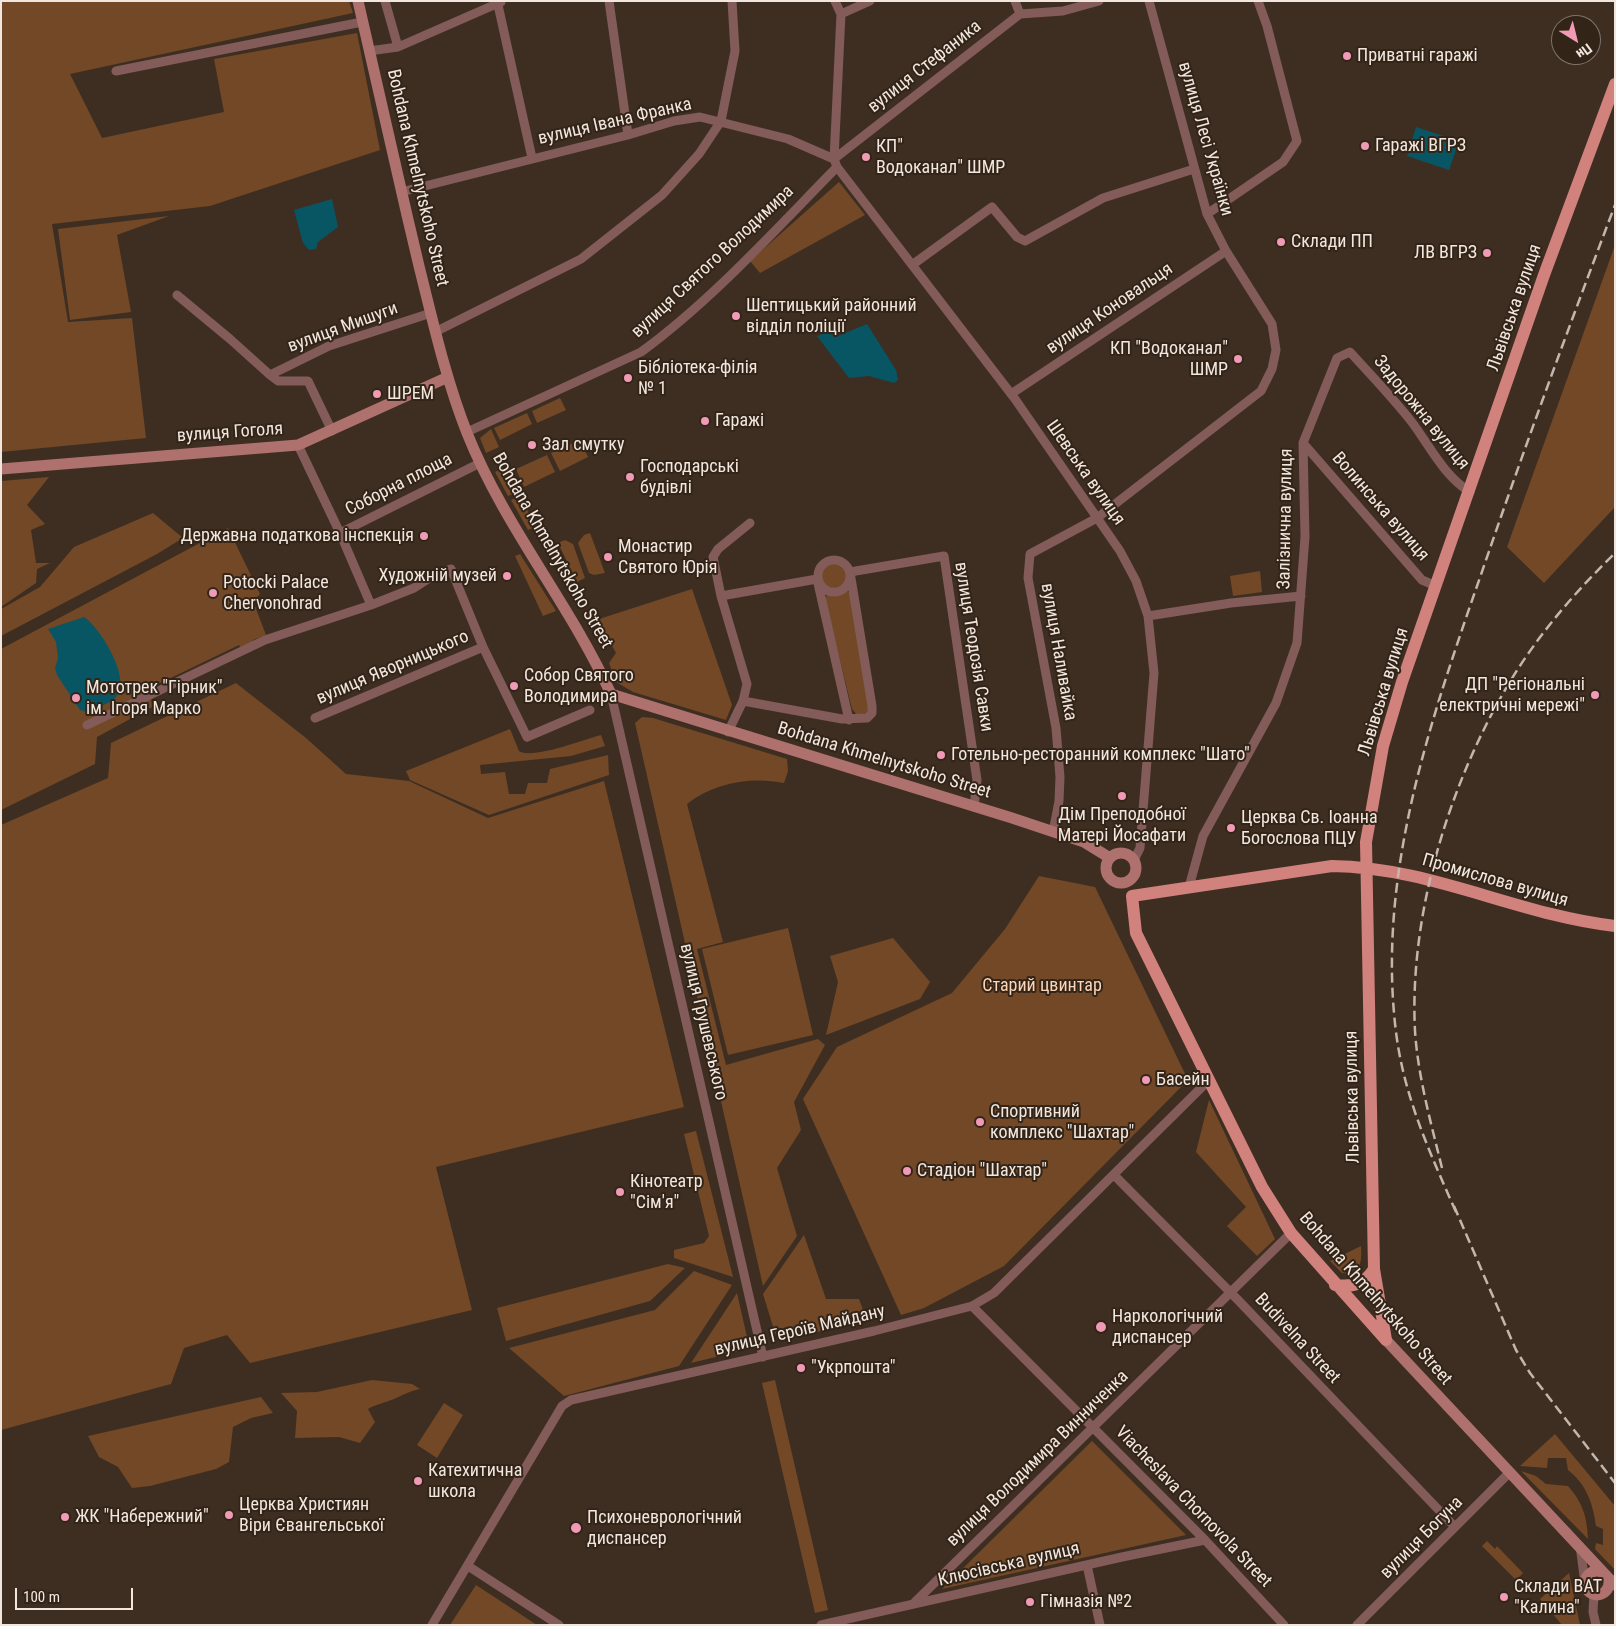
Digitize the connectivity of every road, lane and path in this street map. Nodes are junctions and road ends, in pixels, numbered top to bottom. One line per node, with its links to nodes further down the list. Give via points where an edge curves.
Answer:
1 (358, 1): 14 (main road, Bohdana Khmelnytskoho Street)
2 (385, 1): 15 (street)
3 (609, 1): 20 (street)
4 (732, 1): 19 (street, via 735,51)
5 (835, 1): 12 (street)
6 (870, 1): 12 (street)
7 (1014, 1): 13 (street)
8 (1099, 1): 13 (street, via 1063,11)
9 (1149, 1): 23 (street, вулиця Лесі Українки)
10 (1258, 1): 25 (street, via 1297,141 1283,162)
11 (500, 3): 15 (street); 21 (street)
12 (841, 14): 22 (street)
13 (1020, 14): 22 (street, вулиця Стефаника)
14 (362, 22): 16 (main road, Bohdana Khmelnytskoho Street); 17 (street)
15 (398, 47): 16 (street)
16 (369, 51): 24 (main road, Bohdana Khmelnytskoho Street)
17 (116, 72)
18 (1615, 84): 41 (main road, Львівська вулиця, via 1544,275)
19 (721, 121): 20 (street, вулиця Івана Франка, via 700,117); 22 (street, вулиця Івана Франка, via 788,139); 30 (street, via 700,154 662,195 580,259)
20 (628, 135): 21 (street, вулиця Івана Франка)
21 (532, 158): 24 (street, вулиця Івана Франка)
22 (836, 163): 27 (street, Шевська вулиця); 36 (street, вулиця Святого Володимира, via 741,263 664,335 640,352)
23 (1194, 169): 25 (street, вулиця Лесі Українки); 27 (street, via 1103,198 1024,240 1017,237 992,207)
24 (401, 192): 29 (main road, Bohdana Khmelnytskoho Street)
25 (1207, 214): 26 (street, вулиця Лесі Українки)
26 (1226, 251): 34 (street, вулиця Коновальця); 42 (street, вулиця Лесі Українки, via 1272,324 1276,350 1272,369 1261,391)
27 (912, 265): 34 (street, Шевська вулиця)
28 (177, 295): 32 (street)
29 (431, 313): 30 (main road, Bohdana Khmelnytskoho Street); 32 (street, вулиця Мишуги, via 329,346)
30 (436, 332): 33 (main road, Bohdana Khmelnytskoho Street)
31 (1350, 352): 37 (street, Залізнична вулиця, via 1337,358); 41 (street, Задорожна вулиця, via 1412,423 1447,472)
32 (270, 375): 35 (street, via 278,381 308,381)
33 (448, 377): 35 (main road, вулиця Гоголя); 36 (main road, Bohdana Khmelnytskoho Street)
34 (1011, 394): 42 (street, Шевська вулиця)
35 (332, 430): 38 (main road, вулиця Гоголя)
36 (466, 432): 39 (main road, Bohdana Khmelnytskoho Street)
37 (1303, 444): 47 (street, Волинська вулиця, via 1422,580); 49 (street, Залізнична вулиця, via 1305,537)
38 (298, 445): 40 (main road, вулиця Гоголя); 44 (street, Соборна площа)
39 (480, 463): 44 (street, Соборна площа); 53 (main road, Bohdana Khmelnytskoho Street, via 500,504 558,595)
40 (1, 469)
41 (1470, 492): 47 (main road, Львівська вулиця)
42 (1097, 518): 51 (street, Шевська вулиця, via 1136,581); 61 (street, вулиця Наливайка, via 1030,554 1028,566 1056,728 1060,777)
43 (750, 523): 48 (street, via 718,549 714,557)
44 (340, 533): 50 (street)
45 (850, 572): 46 (street, via 839,560 828,560 821,565); 46 (street, via 848,585 837,592 824,590); 57 (street, via 872,713 867,718); 60 (street, вулиця Теодозія Савки, via 944,556 977,780)
46 (817, 579): 48 (street); 57 (street)
47 (1436, 586): 64 (main road, Львівська вулиця, via 1383,746 1366,842)
48 (722, 596): 54 (street, via 747,684)
49 (1301, 596): 51 (street); 66 (street, Залізнична вулиця, via 1297,643 1288,673 1276,702 1203,836)
50 (371, 605): 52 (street, via 451,569); 58 (street, via 265,640)
51 (1148, 616): 63 (street, Шевська вулиця, via 1154,673 1140,848)
52 (483, 647): 55 (street, via 527,737); 56 (street, вулиця Яворницького)
53 (611, 694): 59 (main road, Bohdana Khmelnytskoho Street); 77 (street, вулиця Грушевського)
54 (743, 701): 57 (street); 59 (street)
55 (590, 710)
56 (315, 718)
57 (849, 720)
58 (87, 725)
59 (728, 732): 60 (main road, Bohdana Khmelnytskoho Street)
60 (974, 807): 61 (main road, Bohdana Khmelnytskoho Street)
61 (1053, 832): 62 (main road, Bohdana Khmelnytskoho Street, via 1084,842)
62 (1110, 858): 63 (main road, via 1122,853); 65 (main road, via 1109,876)
63 (1134, 860): 65 (main road, via 1135,873)
64 (1365, 866): 66 (main road, Промислова вулиця, via 1332,866); 68 (main road, Промислова вулиця, via 1430,880 1582,923); 72 (main road, Львівська вулиця)
65 (1125, 882): 67 (main road)
66 (1189, 887): 67 (main road, Промислова вулиця)
67 (1132, 896): 69 (main road, Bohdana Khmelnytskoho Street, via 1136,933)
68 (1615, 926)
69 (1210, 1079): 70 (street, вулиця Героїв Майдану); 71 (main road, Bohdana Khmelnytskoho Street, via 1262,1186)
70 (1114, 1175): 74 (street, Budivelna Street); 75 (street, вулиця Героїв Майдану, via 994,1293)
71 (1291, 1233): 73 (main road, Bohdana Khmelnytskoho Street); 74 (street, вулиця Володимира Винниченка)
72 (1374, 1269): 73 (main road, via 1368,1279 1359,1284 1350,1287); 76 (main road, Львівська вулиця)
73 (1335, 1285): 76 (main road, Bohdana Khmelnytskoho Street)
74 (1230, 1294): 78 (street, вулиця Володимира Винниченка); 80 (street, Budivelna Street)
75 (972, 1306): 77 (street, вулиця Героїв Майдану); 78 (street, Viacheslava Chornovola Street)
76 (1386, 1340): 79 (main road, Bohdana Khmelnytskoho Street)
77 (763, 1357): 84 (street, вулиця Героїв Майдану, via 571,1400 562,1406)
78 (1093, 1428): 81 (street, Viacheslava Chornovola Street); 89 (street, вулиця Володимира Винниченка)
79 (1509, 1472): 80 (street, вулиця Богуна); 82 (main road, Bohdana Khmelnytskoho Street)
80 (1456, 1527): 95 (street, вулиця Богуна)
81 (1205, 1540): 83 (street, Клюсівська вулиця); 94 (street, Viacheslava Chornovola Street)
82 (1580, 1546): 85 (main road, Bohdana Khmelnytskoho Street); 86 (street)
83 (1087, 1564): 89 (street, Клюсівська вулиця); 93 (street)
84 (468, 1566): 90 (street, вулиця Героїв Майдану); 91 (street)
85 (1606, 1575): 86 (main road, via 1593,1571); 87 (main road, Bohdana Khmelnytskoho Street); 88 (main road, via 1607,1589 1601,1594)
86 (1585, 1583): 88 (main road)
87 (1615, 1585)
88 (1594, 1594): 96 (street)
89 (915, 1602): 92 (street, Клюсівська вулиця)
90 (432, 1625)
91 (560, 1625)
92 (821, 1625)
93 (1100, 1625)
94 (1284, 1625)
95 (1357, 1625)
96 (1596, 1625)

